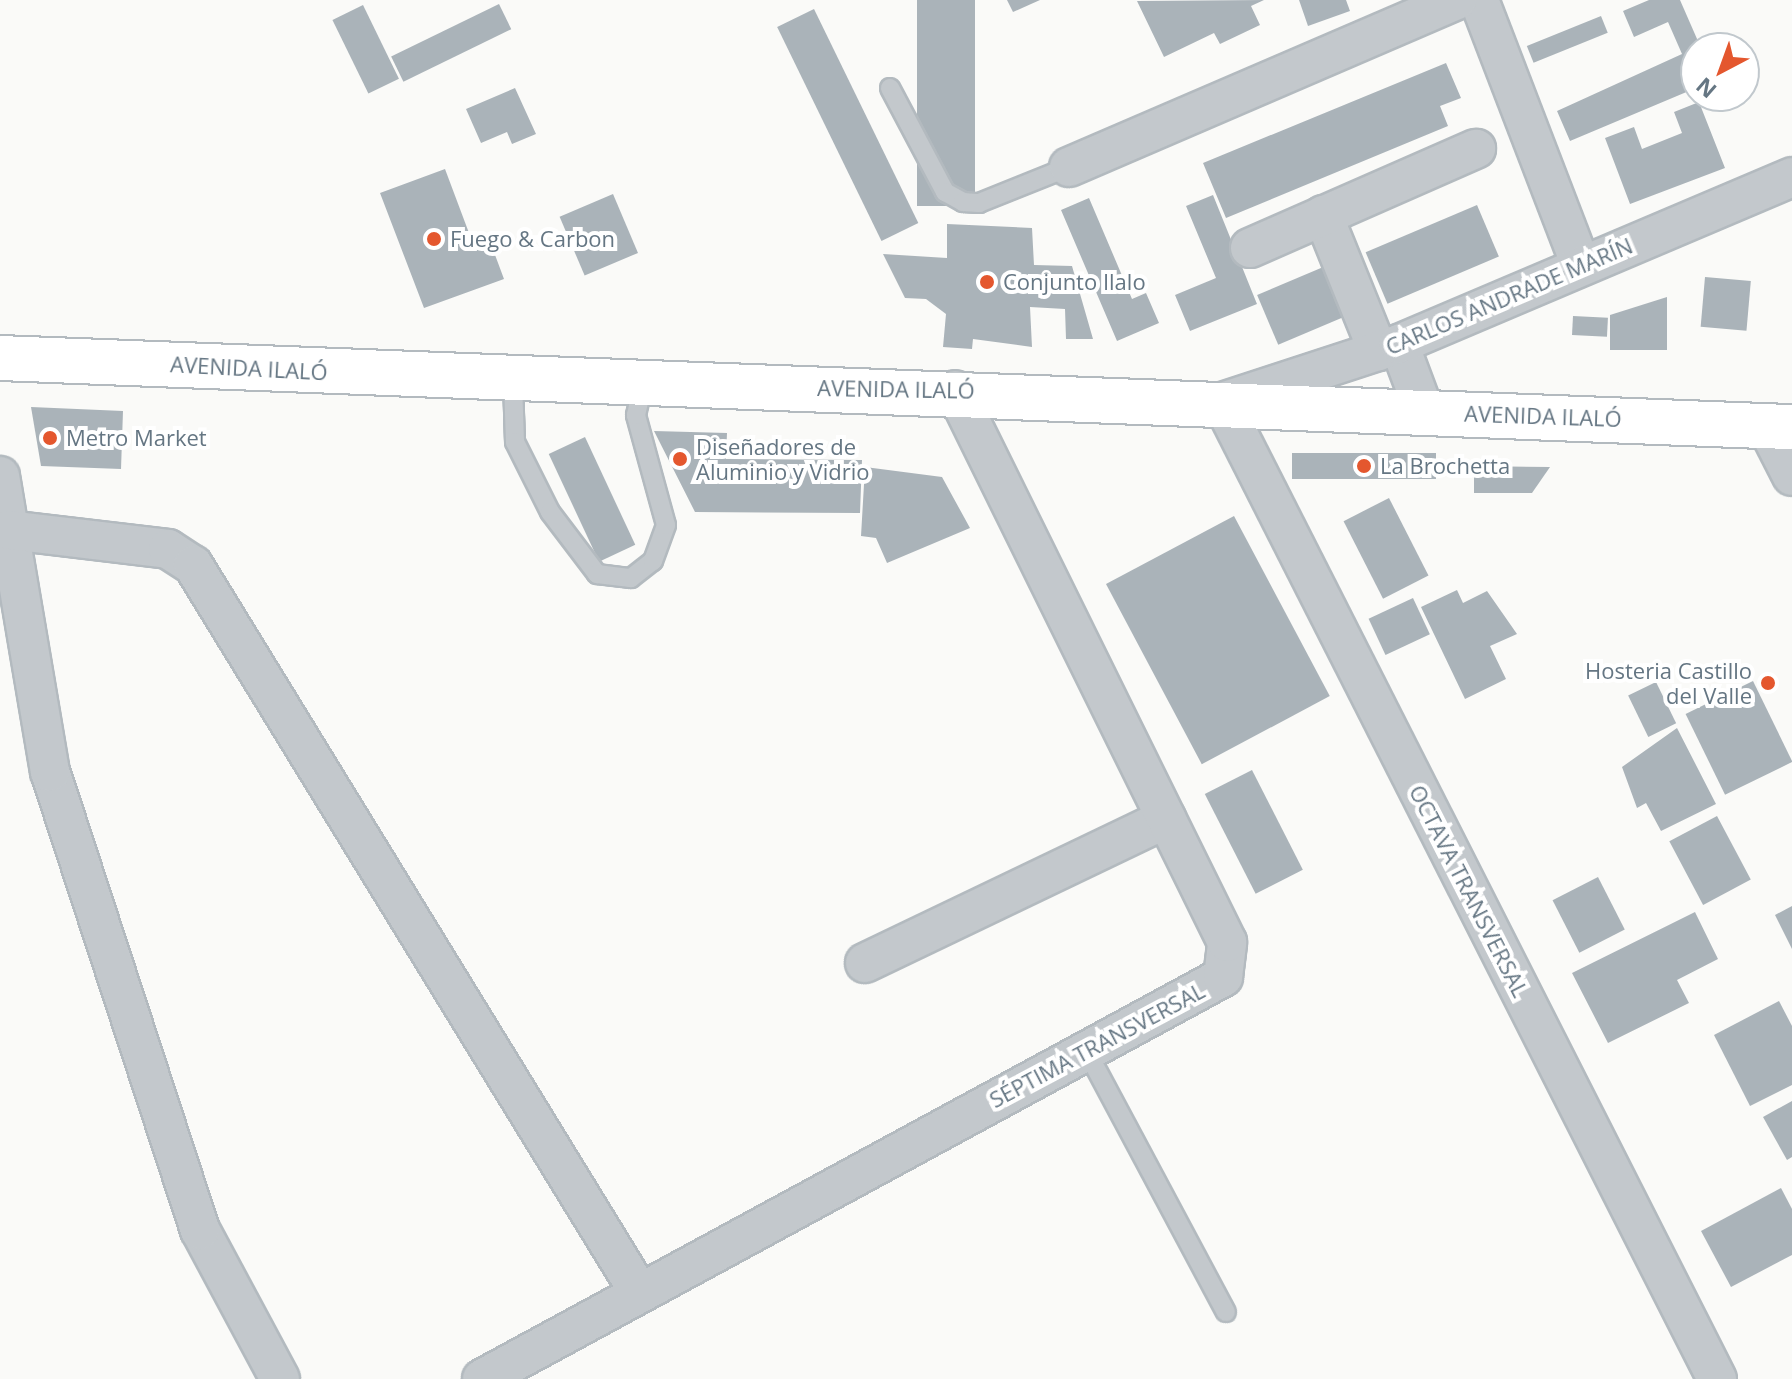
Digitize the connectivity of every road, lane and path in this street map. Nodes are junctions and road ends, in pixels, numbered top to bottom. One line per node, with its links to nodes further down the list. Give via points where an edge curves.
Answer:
1 (1457, 0): 5 (street)
2 (1479, 0): 9 (street)
3 (890, 88): 5 (lane, via 945,192 963,202 979,203)
4 (1476, 149): 7 (street)
5 (1069, 167)
6 (1792, 177): 9 (street, CARLOS ANDRADE MARÍN)
7 (1323, 215): 8 (street); 10 (street)
8 (1250, 248)
9 (1581, 266): 10 (street, CARLOS ANDRADE MARÍN)
10 (1388, 348): 15 (street, CARLOS ANDRADE MARÍN); 16 (street)
11 (0, 358): 12 (main road, AVENIDA ILALÓ)
12 (513, 382): 13 (main road, AVENIDA ILALÓ); 13 (lane, via 515,442 550,512 597,574 631,578 653,561 666,525 636,415)
13 (643, 385): 14 (main road, AVENIDA ILALÓ)
14 (955, 390): 15 (main road, AVENIDA ILALÓ); 21 (street, SÉPTIMA TRANSVERSAL)
15 (1222, 402): 16 (main road, AVENIDA ILALÓ); 28 (street, OCTAVA TRANSVERSAL)
16 (1424, 411): 17 (main road, AVENIDA ILALÓ)
17 (1779, 426): 19 (street)
18 (0, 476): 20 (street)
19 (1792, 476)
20 (9, 530): 24 (street, via 168,549 193,565); 26 (street, via 50,772 200,1230)
21 (1166, 819): 22 (street); 23 (street, SÉPTIMA TRANSVERSAL, via 1231,959 1223,977)
22 (865, 963)
23 (1086, 1050): 24 (street, SÉPTIMA TRANSVERSAL); 25 (lane)
24 (639, 1292): 27 (street, SÉPTIMA TRANSVERSAL)
25 (1226, 1312)
26 (280, 1379)
27 (482, 1379)
28 (1717, 1379)

